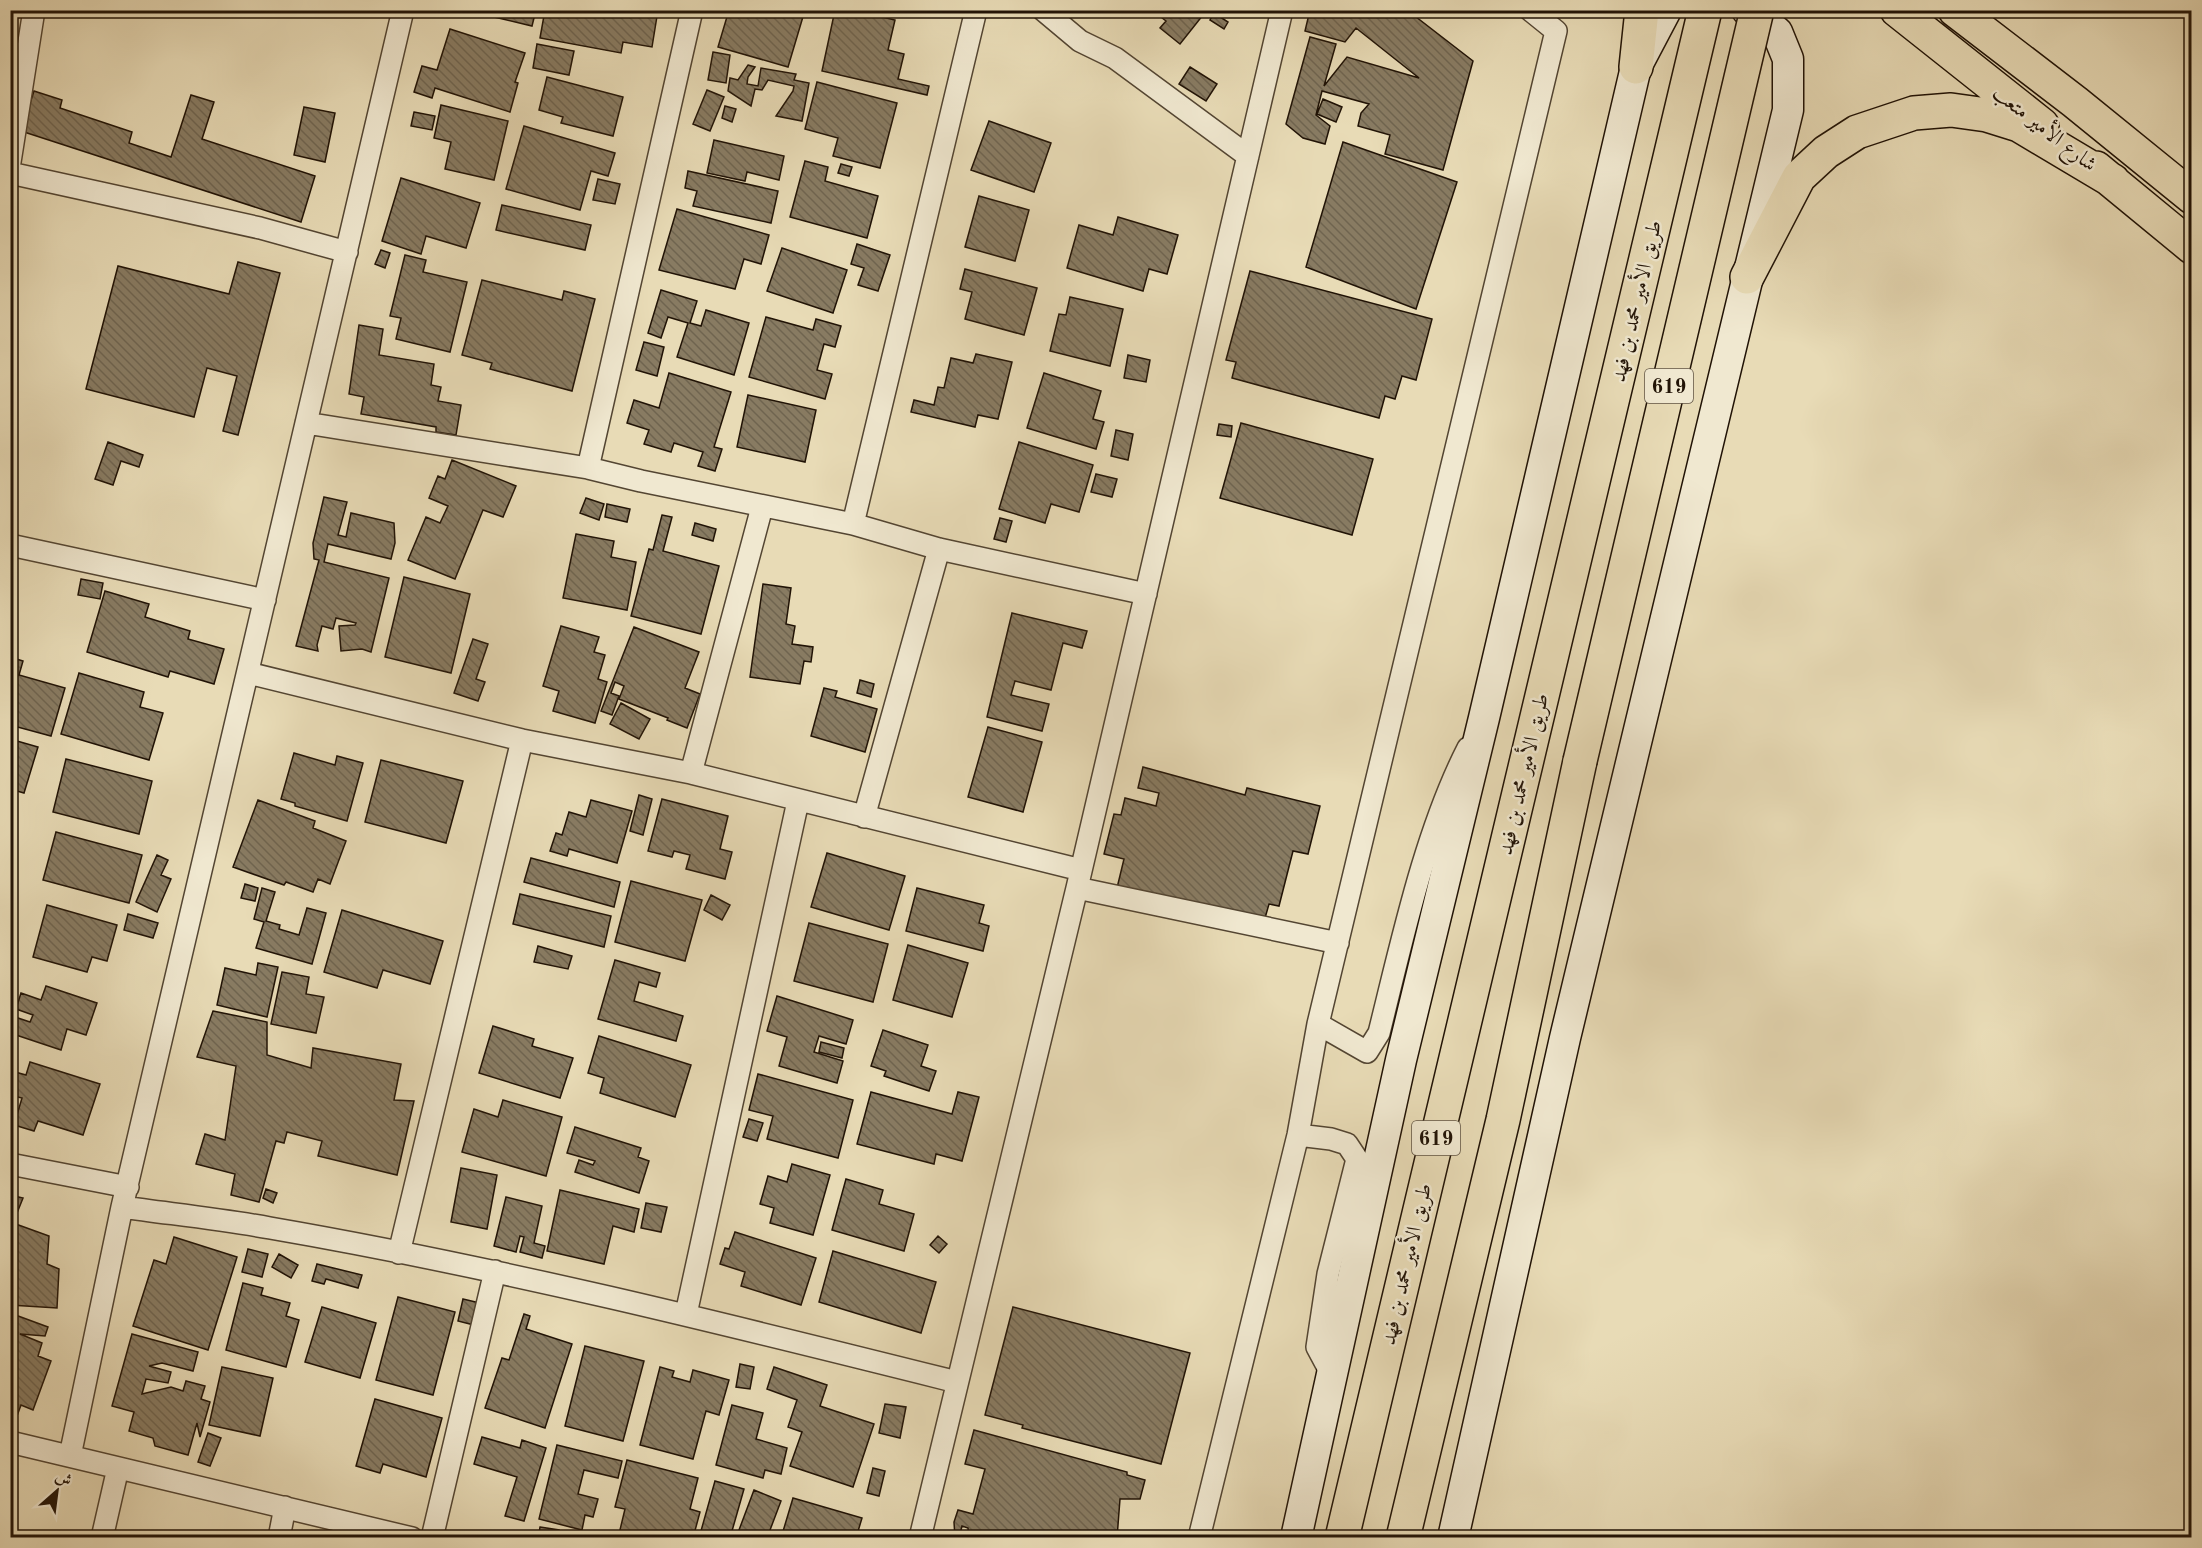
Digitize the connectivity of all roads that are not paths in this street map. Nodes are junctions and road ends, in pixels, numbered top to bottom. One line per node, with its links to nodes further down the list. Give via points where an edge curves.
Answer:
1 (34, 10): 19 (street)
2 (403, 10): 24 (street)
3 (692, 10): 27 (street)
4 (976, 10): 29 (street)
5 (1043, 10): 18 (street, via 1080,41 1115,58)
6 (1282, 10): 18 (street)
7 (1530, 10): 41 (street, via 1557,31)
8 (1642, 10): 16 (main road)
9 (1666, 10): 16 (main road)
10 (1705, 10): 62 (main road, طريق الأمير محمد بن فهد / 619)
11 (1747, 10): 25 (main road, via 1777,32 1788,59 1788,110)
12 (1757, 10): 63 (main road, 619, bridge, via 1580,761 1503,1120)
13 (1897, 10): 21 (main road, شارع الأمير متعب)
14 (1955, 10): 17 (main road, شارع الأمير متعب)
15 (1973, 10): 17 (main road)
16 (1636, 67): 35 (main road)
17 (2075, 102): 22 (main road, شارع الأمير متعب)
18 (1248, 156): 32 (street)
19 (10, 162)
20 (10, 173): 24 (street, via 260,228)
21 (2113, 181): 23 (main road, شارع الأمير متعب); 25 (main road, via 2019,125 1951,110 1914,113 1857,132 1826,152 1799,177)
22 (2192, 197)
23 (2192, 248)
24 (346, 252): 26 (street)
25 (1747, 278): 64 (main road, via 1565,1038)
26 (306, 423): 27 (street); 33 (street)
27 (588, 468): 28 (street)
28 (762, 507): 29 (street); 37 (street)
29 (853, 524): 31 (street)
30 (10, 545): 33 (street)
31 (939, 549): 32 (street); 39 (street)
32 (1146, 594): 40 (street)
33 (265, 600): 34 (street)
34 (248, 673): 36 (street); 45 (street)
35 (1484, 718): 42 (street, via 1454,776 1423,867 1379,1033 1367,1052); 49 (main road, via 1401,1060)
36 (522, 740): 37 (street); 46 (street)
37 (691, 773): 38 (street)
38 (798, 801): 39 (street); 48 (street)
39 (864, 817): 40 (street)
40 (1079, 879): 41 (street); 50 (street)
41 (1338, 943): 42 (street)
42 (1318, 1024): 43 (street)
43 (1298, 1135): 49 (street, via 1347,1144 1357,1159 1328,1274 1317,1347); 60 (street)
44 (10, 1164): 45 (street)
45 (125, 1197): 46 (street); 52 (street)
46 (399, 1253): 47 (street)
47 (495, 1271): 48 (street); 58 (street)
48 (686, 1314): 50 (street)
49 (1332, 1375): 61 (main road)
50 (957, 1382): 59 (street)
51 (10, 1442): 52 (street)
52 (70, 1456): 53 (street)
53 (118, 1468): 54 (street); 55 (street)
54 (285, 1507): 56 (street); 57 (street)
55 (102, 1538)
56 (279, 1538)
57 (412, 1538)
58 (432, 1538)
59 (920, 1538)
60 (1199, 1538)
61 (1296, 1538)
62 (1342, 1538)
63 (1403, 1538)
64 (1453, 1538)

